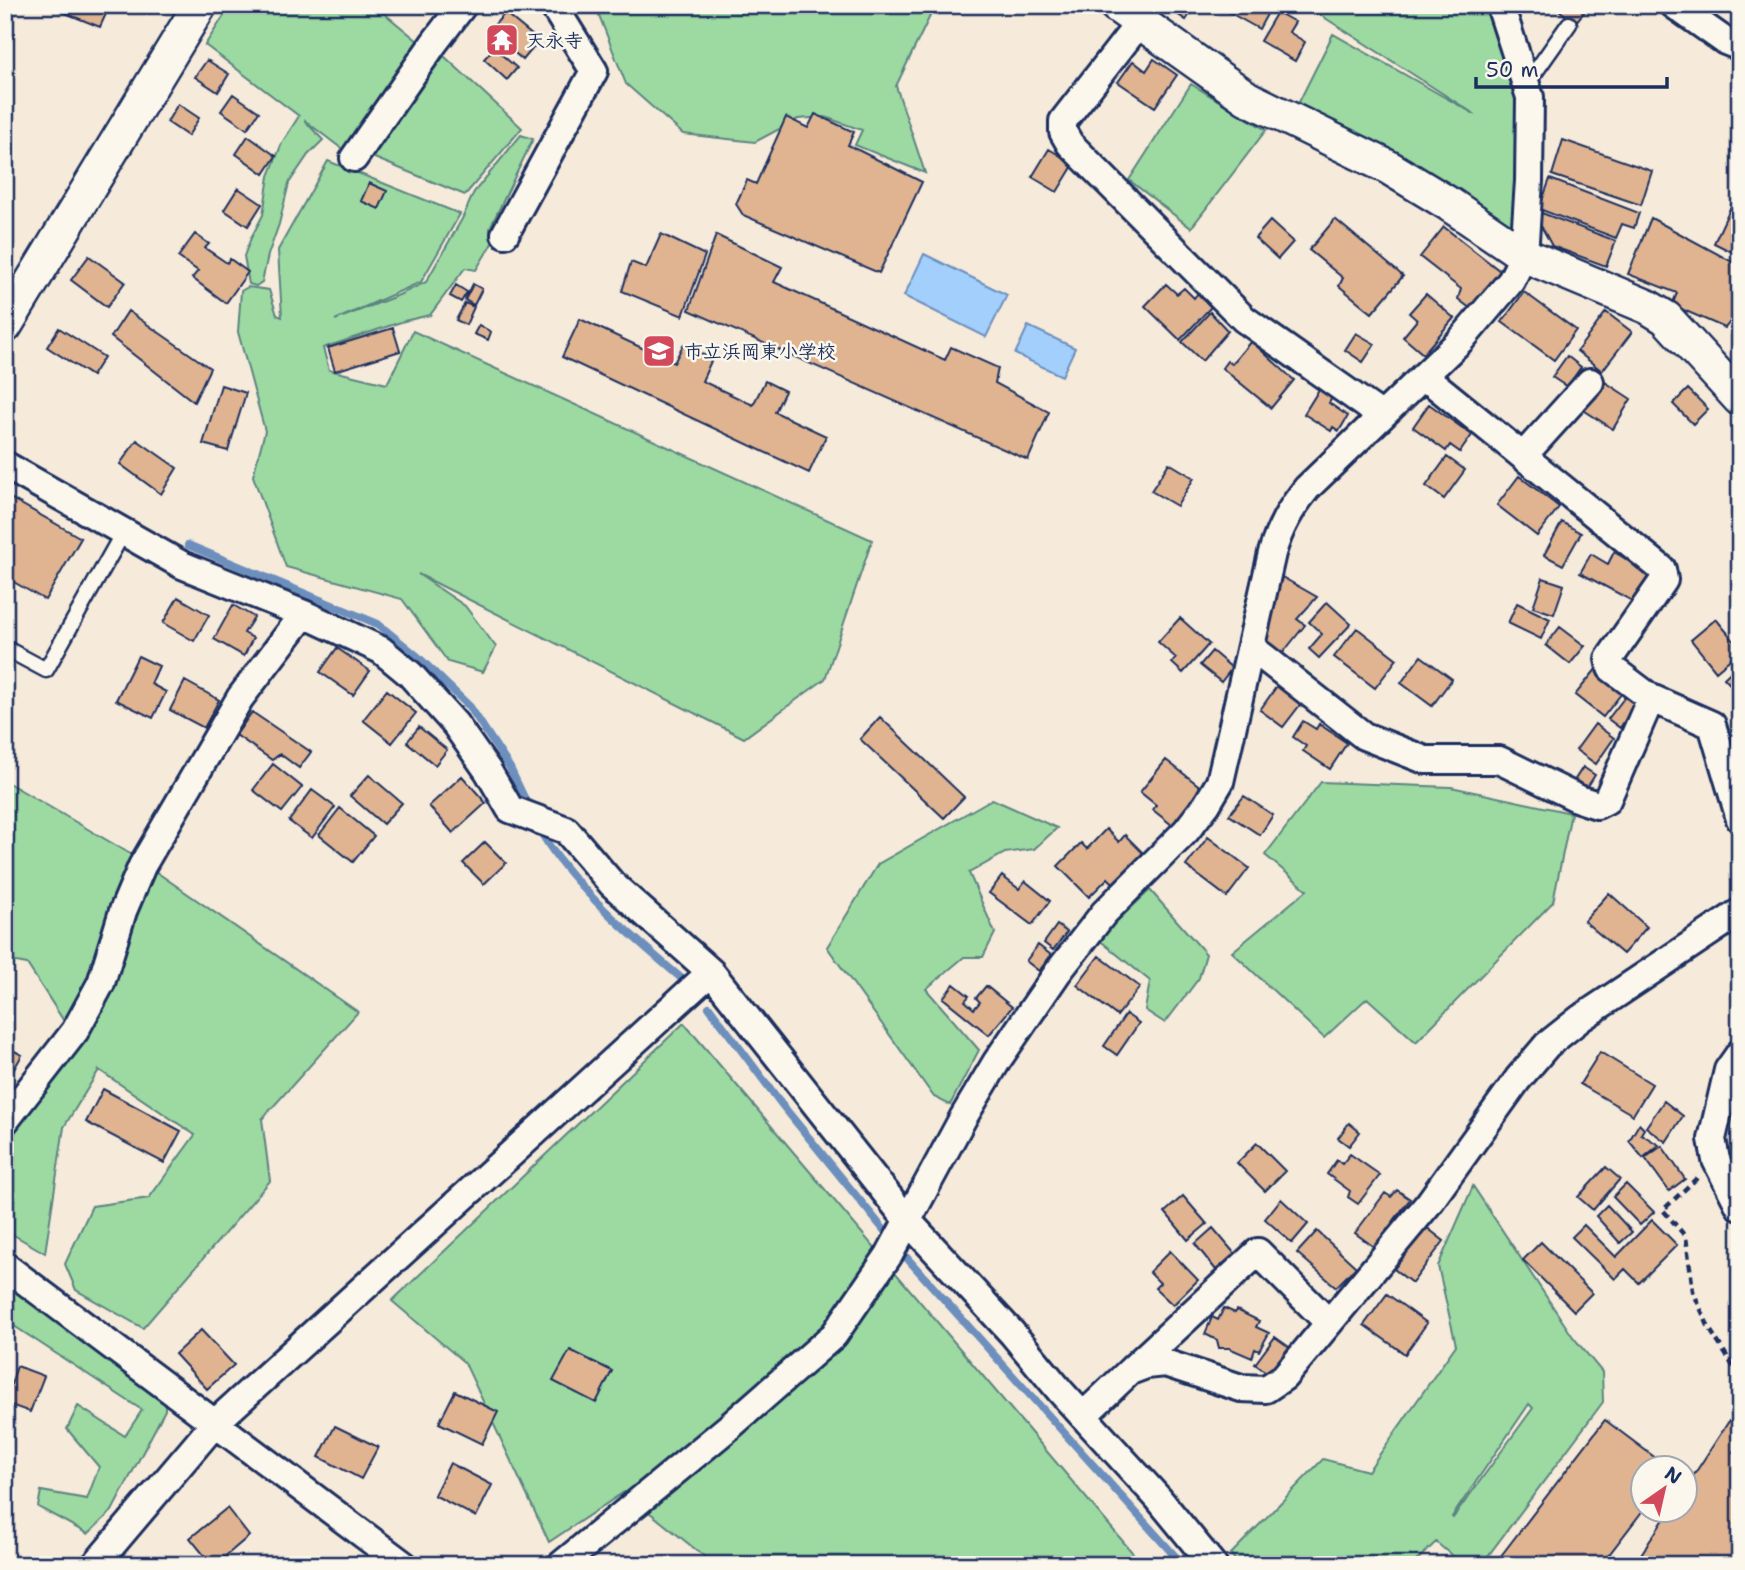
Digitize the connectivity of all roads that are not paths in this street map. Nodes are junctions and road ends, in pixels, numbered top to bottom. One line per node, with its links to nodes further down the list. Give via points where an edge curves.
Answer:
1 (200, 5): 13 (street)
2 (463, 5): 10 (street)
3 (553, 5): 11 (street, via 594,71)
4 (1500, 5): 9 (street)
5 (1674, 5): 8 (street)
6 (1128, 14): 12 (street, via 1247,98 1388,167); 17 (street, via 1063,121 1070,144 1244,318)
7 (1569, 24): 9 (lane)
8 (1740, 47)
9 (1526, 85): 12 (street, via 1530,111)
10 (354, 158)
11 (505, 234)
12 (1524, 255): 14 (street, via 1492,305); 16 (street, via 1666,318)
13 (5, 326)
14 (1424, 376): 17 (street); 18 (street)
15 (1590, 383): 18 (street)
16 (1740, 399)
17 (1382, 416): 22 (street, via 1289,510 1272,553)
18 (1522, 456): 24 (street, via 1662,569 1664,580 1609,659 1611,668)
19 (5, 465): 20 (street)
20 (124, 531): 21 (street, via 182,565); 23 (lane, via 46,670)
21 (304, 614): 27 (street, via 381,650 410,674 455,724 510,809 566,830 612,884); 29 (street, via 240,698 142,866 101,983 75,1031)
22 (1251, 647): 24 (street, via 1364,736 1425,760 1499,760 1597,805 1608,800); 31 (street, via 1220,782 1185,831 1104,914 1058,972 963,1118)
23 (5, 648)
24 (1651, 698): 25 (street, via 1712,725)
25 (1740, 819)
26 (1740, 912): 33 (street, via 1547,1045 1429,1203)
27 (710, 972): 31 (street); 36 (street)
28 (1740, 1053): 30 (street, via 1725,1078 1712,1139 1716,1160)
29 (5, 1121)
30 (1740, 1207)
31 (899, 1238): 35 (street, via 1012,1333); 39 (street, via 834,1335)
32 (5, 1266): 36 (street)
33 (1329, 1323): 34 (street, via 1284,1377 1266,1389 1241,1388 1165,1363); 34 (street, via 1258,1252)
34 (1130, 1371): 35 (street)
35 (1083, 1416): 40 (street)
36 (216, 1422): 37 (street); 38 (street)
37 (95, 1565)
38 (404, 1565)
39 (561, 1565)
40 (1213, 1565)

